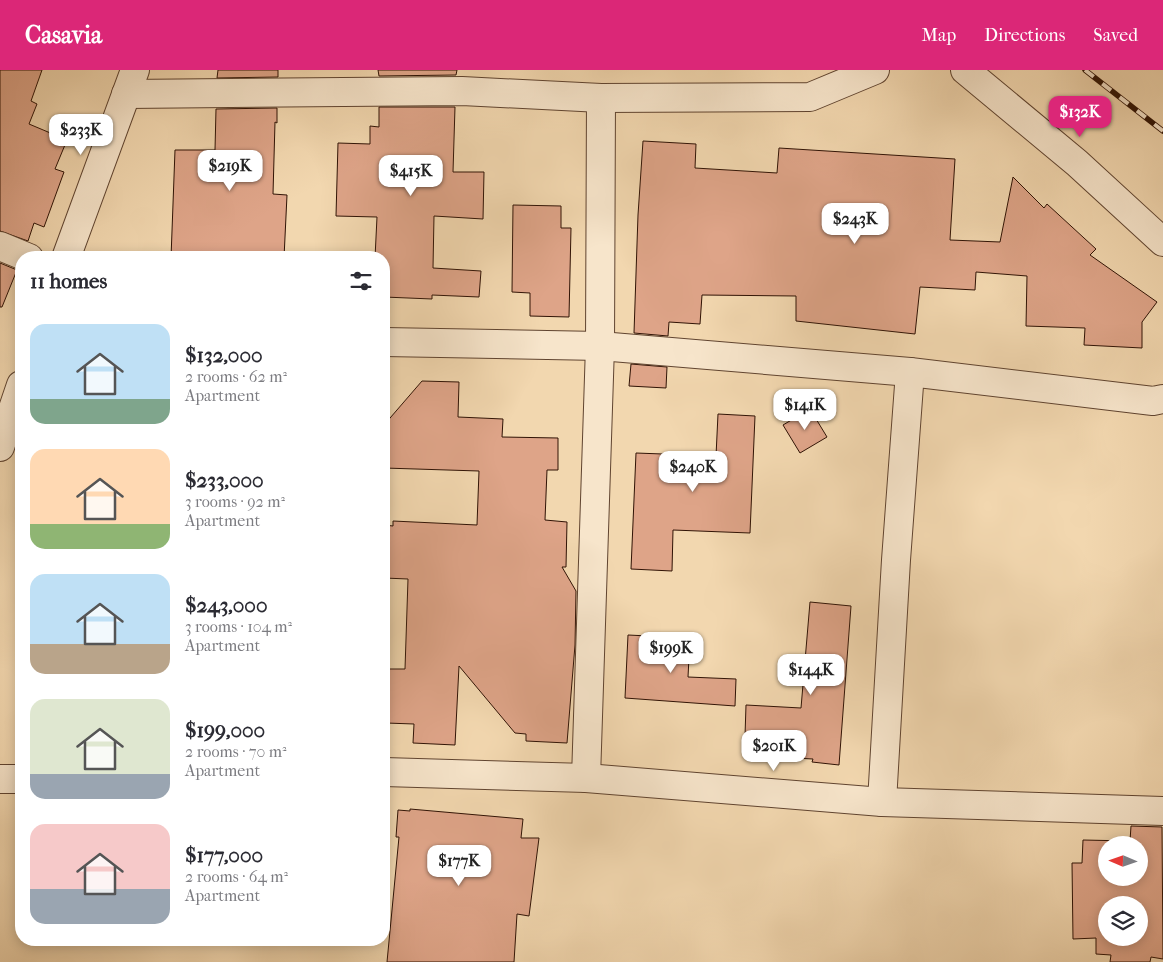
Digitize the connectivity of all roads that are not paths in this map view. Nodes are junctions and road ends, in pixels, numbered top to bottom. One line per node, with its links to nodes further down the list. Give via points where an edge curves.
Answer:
1 (875, 70): 5 (street, via 810,96)
2 (965, 70): 6 (street, via 1077,163)
3 (462, 81): 4 (street); 5 (street)
4 (131, 82): 8 (street)
5 (602, 98): 11 (street)
6 (1163, 242)
7 (0, 246): 9 (street)
8 (69, 251)
9 (15, 252)
10 (390, 342): 11 (street)
11 (600, 346): 12 (street); 17 (street)
12 (910, 372): 13 (street, via 1153,401); 20 (street)
13 (1163, 399)
14 (15, 403): 15 (street)
15 (0, 446)
16 (390, 772): 17 (street)
17 (586, 778): 20 (street)
18 (0, 779): 19 (street)
19 (15, 779)
20 (882, 802): 21 (street)
21 (1163, 811)

